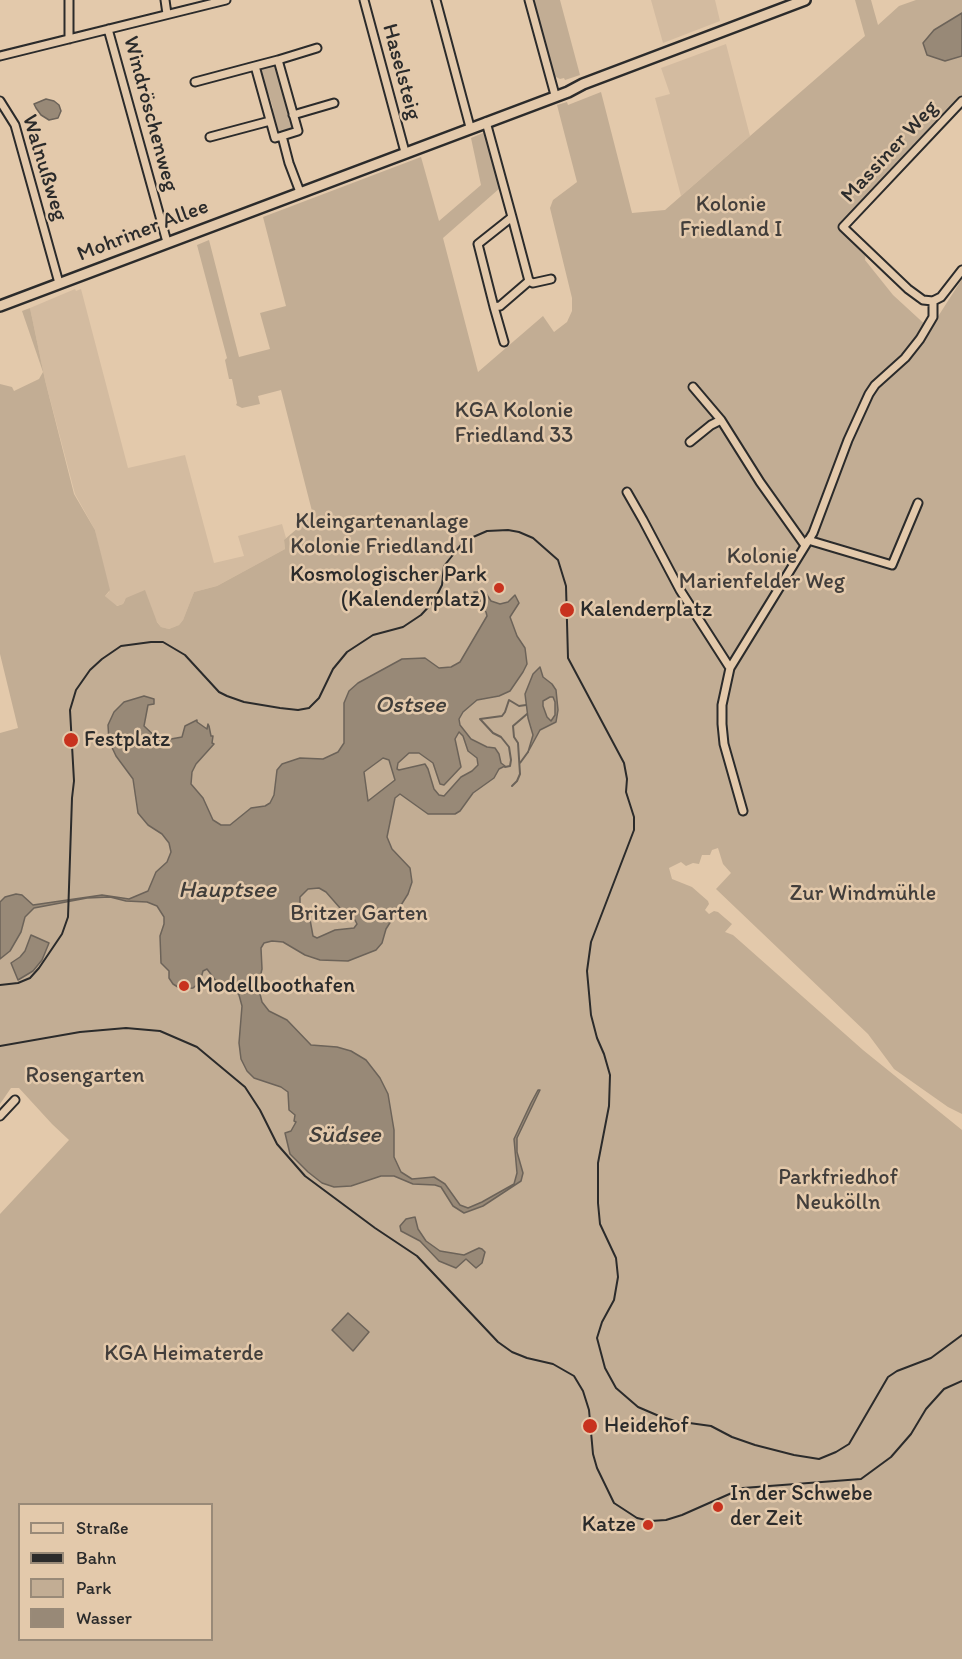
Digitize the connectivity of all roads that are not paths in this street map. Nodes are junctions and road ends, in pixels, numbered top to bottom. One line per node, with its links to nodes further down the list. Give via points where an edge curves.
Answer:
1 (69, 0): 11 (street)
2 (165, 0): 9 (street)
3 (226, 0): 9 (street)
4 (364, 0): 27 (street, Haselsteig)
5 (435, 0): 24 (street)
6 (528, 0): 17 (street)
7 (805, 0): 8 (main road, Mohriner Allee)
8 (793, 2): 17 (main road, Mohriner Allee)
9 (167, 14): 10 (street)
10 (108, 29): 11 (street); 30 (street, Windröschenweg)
11 (69, 39): 13 (street)
12 (317, 48): 14 (street)
13 (0, 56)
14 (278, 60): 15 (street); 21 (street)
15 (255, 66): 16 (street); 22 (street)
16 (195, 82)
17 (555, 95): 23 (main road, Mohriner Allee)
18 (0, 101): 34 (street, Walnußweg, via 15,125)
19 (962, 101): 35 (street, Massiner Weg, via 843,227 913,294)
20 (334, 103): 21 (street)
21 (293, 115): 25 (street, via 298,131)
22 (270, 121): 25 (street, via 275,138); 26 (street)
23 (486, 122): 24 (main road, Mohriner Allee); 29 (street)
24 (470, 127): 27 (main road, Mohriner Allee)
25 (282, 136): 28 (street)
26 (210, 137)
27 (405, 152): 28 (main road, Mohriner Allee)
28 (300, 192): 30 (main road, Mohriner Allee)
29 (512, 217): 33 (street); 37 (street, via 478,244)
30 (168, 242): 34 (main road, Mohriner Allee)
31 (962, 270): 35 (street, via 944,294)
32 (551, 279): 33 (street)
33 (529, 281): 37 (street)
34 (59, 284): 36 (main road, Mohriner Allee)
35 (933, 301): 44 (street, via 933,317 920,339 868,394 820,517)
36 (0, 306)
37 (494, 307): 38 (street)
38 (504, 342)
39 (693, 387): 40 (street)
40 (721, 420): 41 (street); 44 (street, via 760,482)
41 (690, 442)
42 (627, 492): 45 (street, via 680,590)
43 (918, 503): 44 (street, via 892,565)
44 (806, 542): 45 (street)
45 (730, 668): 46 (street, via 722,724)
46 (743, 811)
47 (15, 1100): 48 (street)
48 (0, 1116)

